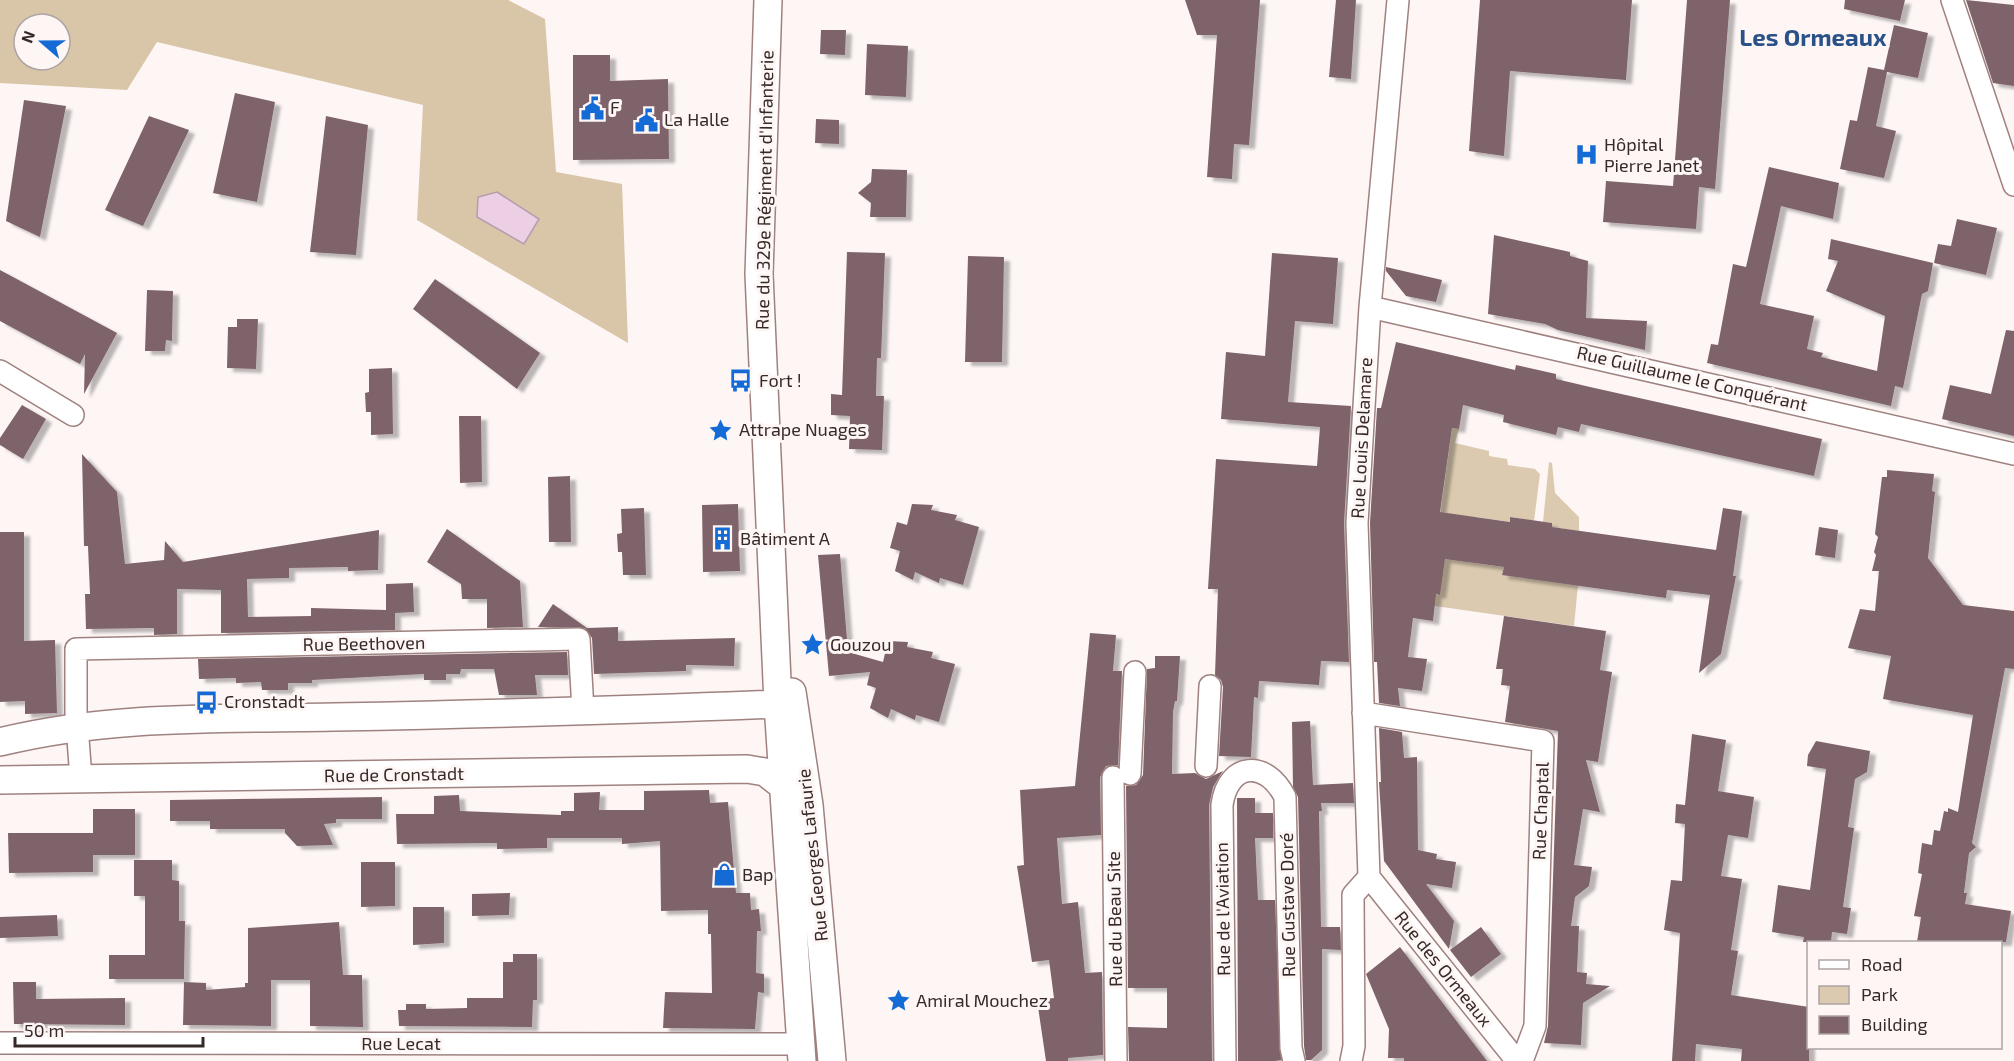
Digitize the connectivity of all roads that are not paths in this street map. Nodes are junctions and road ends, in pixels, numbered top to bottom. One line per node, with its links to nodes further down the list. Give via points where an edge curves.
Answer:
1 (768, 0): 9 (street, Rue du 329e Régiment d'Infanterie, via 759,274)
2 (1398, 0): 5 (street, Rue Louis Delamare)
3 (1952, 0): 4 (street)
4 (2014, 185)
5 (1370, 307): 8 (street, Rue Guillaume le Conquérant); 14 (street, Rue Louis Delamare, via 1357,523)
6 (0, 371): 7 (street)
7 (73, 415)
8 (2014, 454)
9 (776, 652): 12 (street, Rue du 329e Régiment d'Infanterie); 17 (street, Rue Georges Lafaurie, via 793,698)
10 (1134, 672): 27 (street, Rue du Beau Site, via 1121,775)
11 (1210, 686): 18 (street)
12 (778, 704): 13 (street); 17 (street); 22 (street, Rue Georges Lafaurie)
13 (583, 711): 15 (street, via 206,719); 15 (street, Rue Beethoven, via 579,639 76,650)
14 (1363, 713): 23 (street, Rue Louis Delamare); 31 (street, Rue Chaptal, via 1543,741 1535,1026)
15 (77, 728): 16 (street); 20 (street)
16 (0, 742)
17 (802, 752): 26 (street, Rue Georges Lafaurie)
18 (1206, 766)
19 (1248, 771): 28 (street, Rue de l'Aviation, via 1228,782 1222,805); 29 (street, Rue Gustave Doré, via 1265,773 1285,797)
20 (81, 778): 21 (street, Rue de Cronstadt); 22 (street, Rue de Cronstadt, via 747,769 765,772)
21 (0, 780)
22 (783, 786): 25 (street, Rue Georges Lafaurie)
23 (1369, 877): 30 (street, via 1353,895); 31 (street, Rue des Ormeaux)
24 (0, 1043): 25 (street, Rue Lecat)
25 (802, 1053)
26 (832, 1061)
27 (1116, 1061)
28 (1225, 1061)
29 (1294, 1061)
30 (1351, 1061)
31 (1519, 1061)

